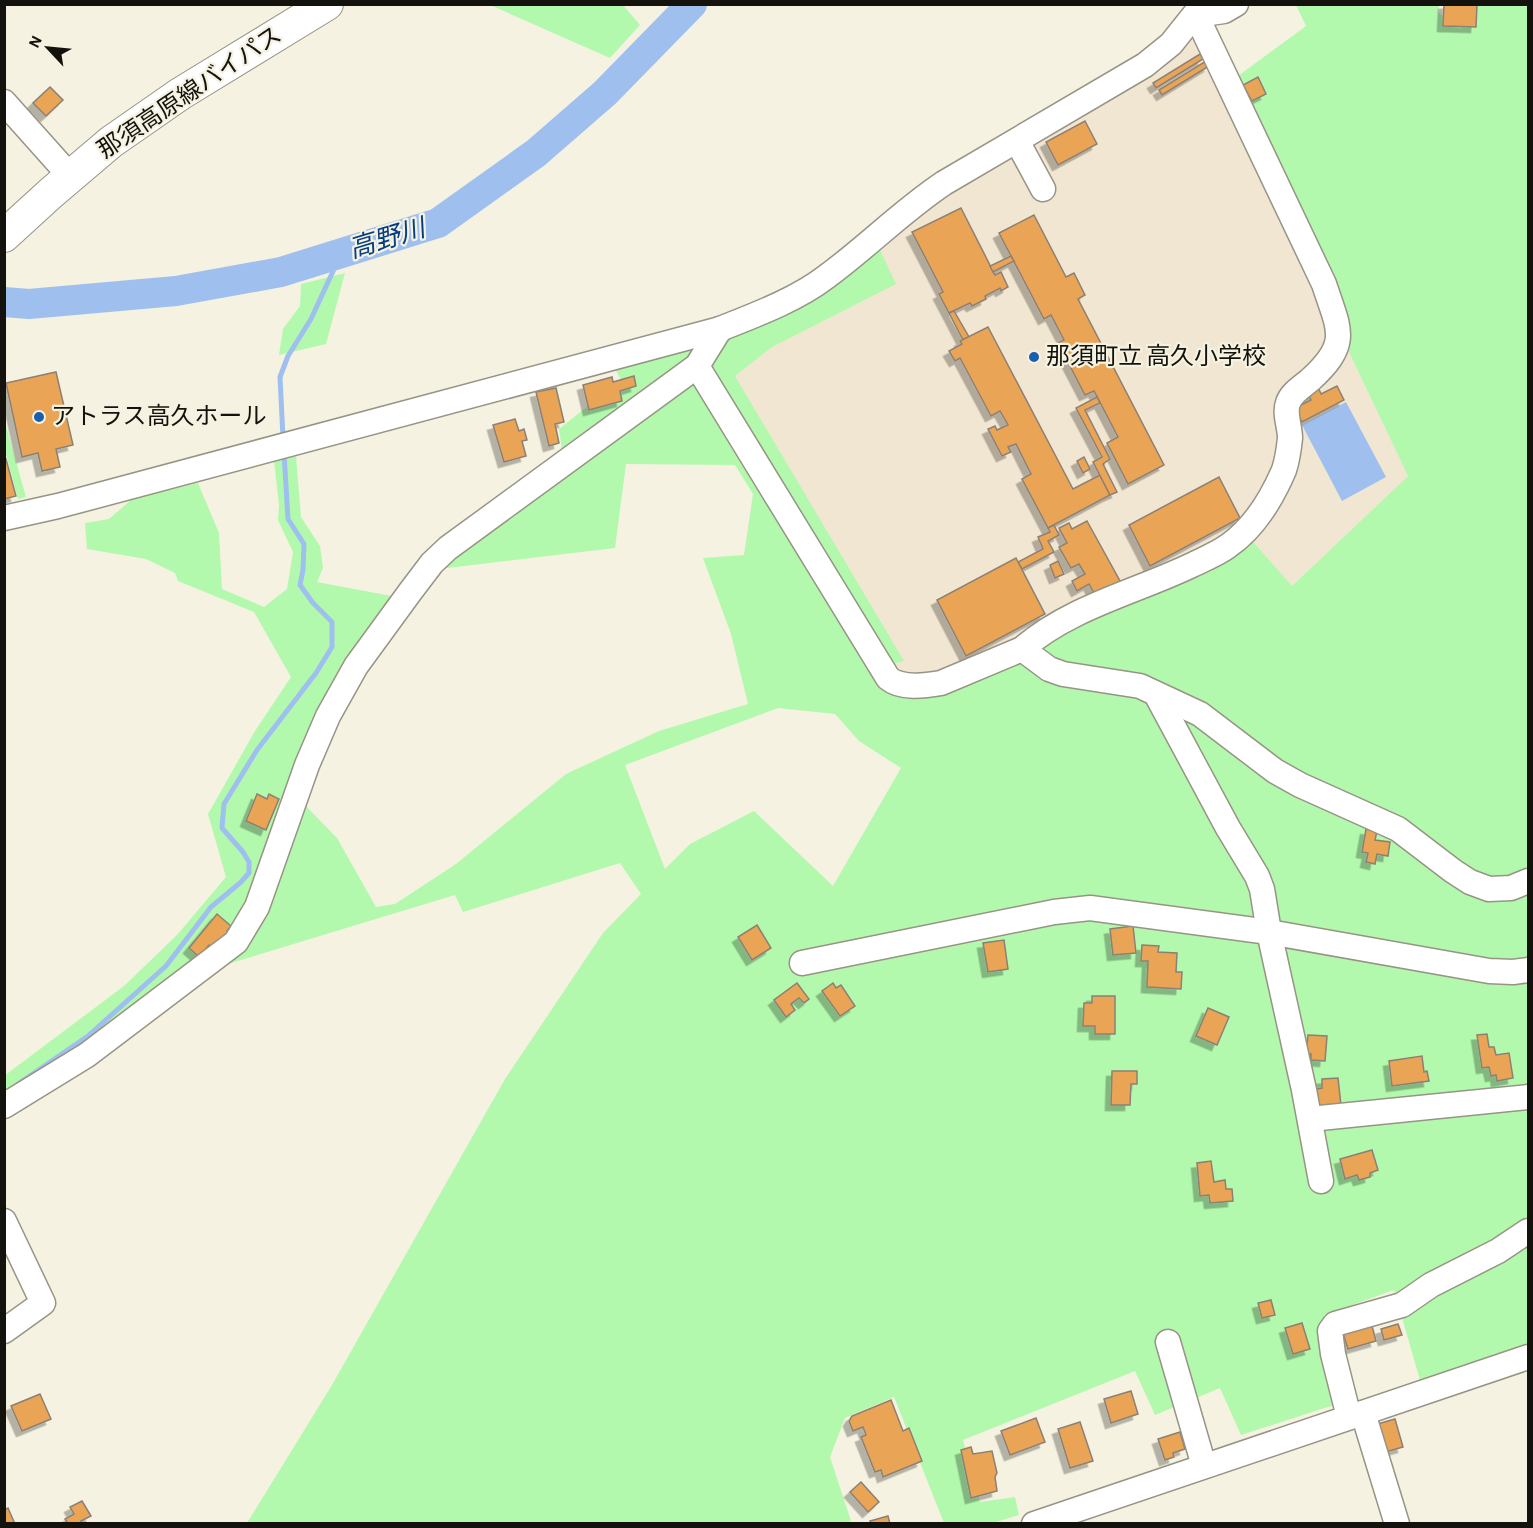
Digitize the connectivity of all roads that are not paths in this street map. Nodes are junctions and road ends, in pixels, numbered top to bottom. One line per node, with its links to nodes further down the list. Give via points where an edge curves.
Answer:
1 (327, 4): 6 (main road, 那須高原線バイパス, via 180,94 111,142)
2 (1236, 4): 3 (street, via 1224,11)
3 (1199, 10): 5 (street, via 1171,44 1145,64); 12 (street, via 1324,284 1339,341 1326,366 1287,405 1290,439 1284,468 1252,524 1229,546 1170,576 1061,620)
4 (4, 102): 6 (street)
5 (1017, 141): 7 (street); 9 (street, via 922,197 825,279 774,307)
6 (70, 177): 8 (main road, 那須高原線バイパス)
7 (1043, 189)
8 (4, 236)
9 (720, 329): 10 (street); 11 (street)
10 (697, 366): 12 (street, via 888,678 895,684 928,686); 19 (street, via 432,563 356,666 328,716 257,908 236,942 87,1055)
11 (4, 518)
12 (1022, 648): 13 (street, via 1049,669 1063,674 1140,686)
13 (1156, 694): 14 (street, via 1200,714 1275,771 1300,785 1398,829 1470,882 1489,889 1511,888); 15 (street, via 1257,876)
14 (1528, 881)
15 (1269, 932): 16 (street, via 1090,908); 17 (street, via 1489,970); 20 (street)
16 (802, 963)
17 (1528, 970)
18 (1528, 1096): 20 (street)
19 (4, 1106)
20 (1310, 1119): 21 (street)
21 (1321, 1181)
22 (4, 1221): 24 (street, via 43,1303)
23 (1528, 1232): 27 (street, via 1402,1305 1335,1324 1330,1331 1333,1354)
24 (4, 1331)
25 (1168, 1342): 28 (street)
26 (1528, 1357): 27 (street)
27 (1356, 1415): 28 (street); 30 (street)
28 (1204, 1466): 29 (street)
29 (1034, 1524)
30 (1397, 1524)

